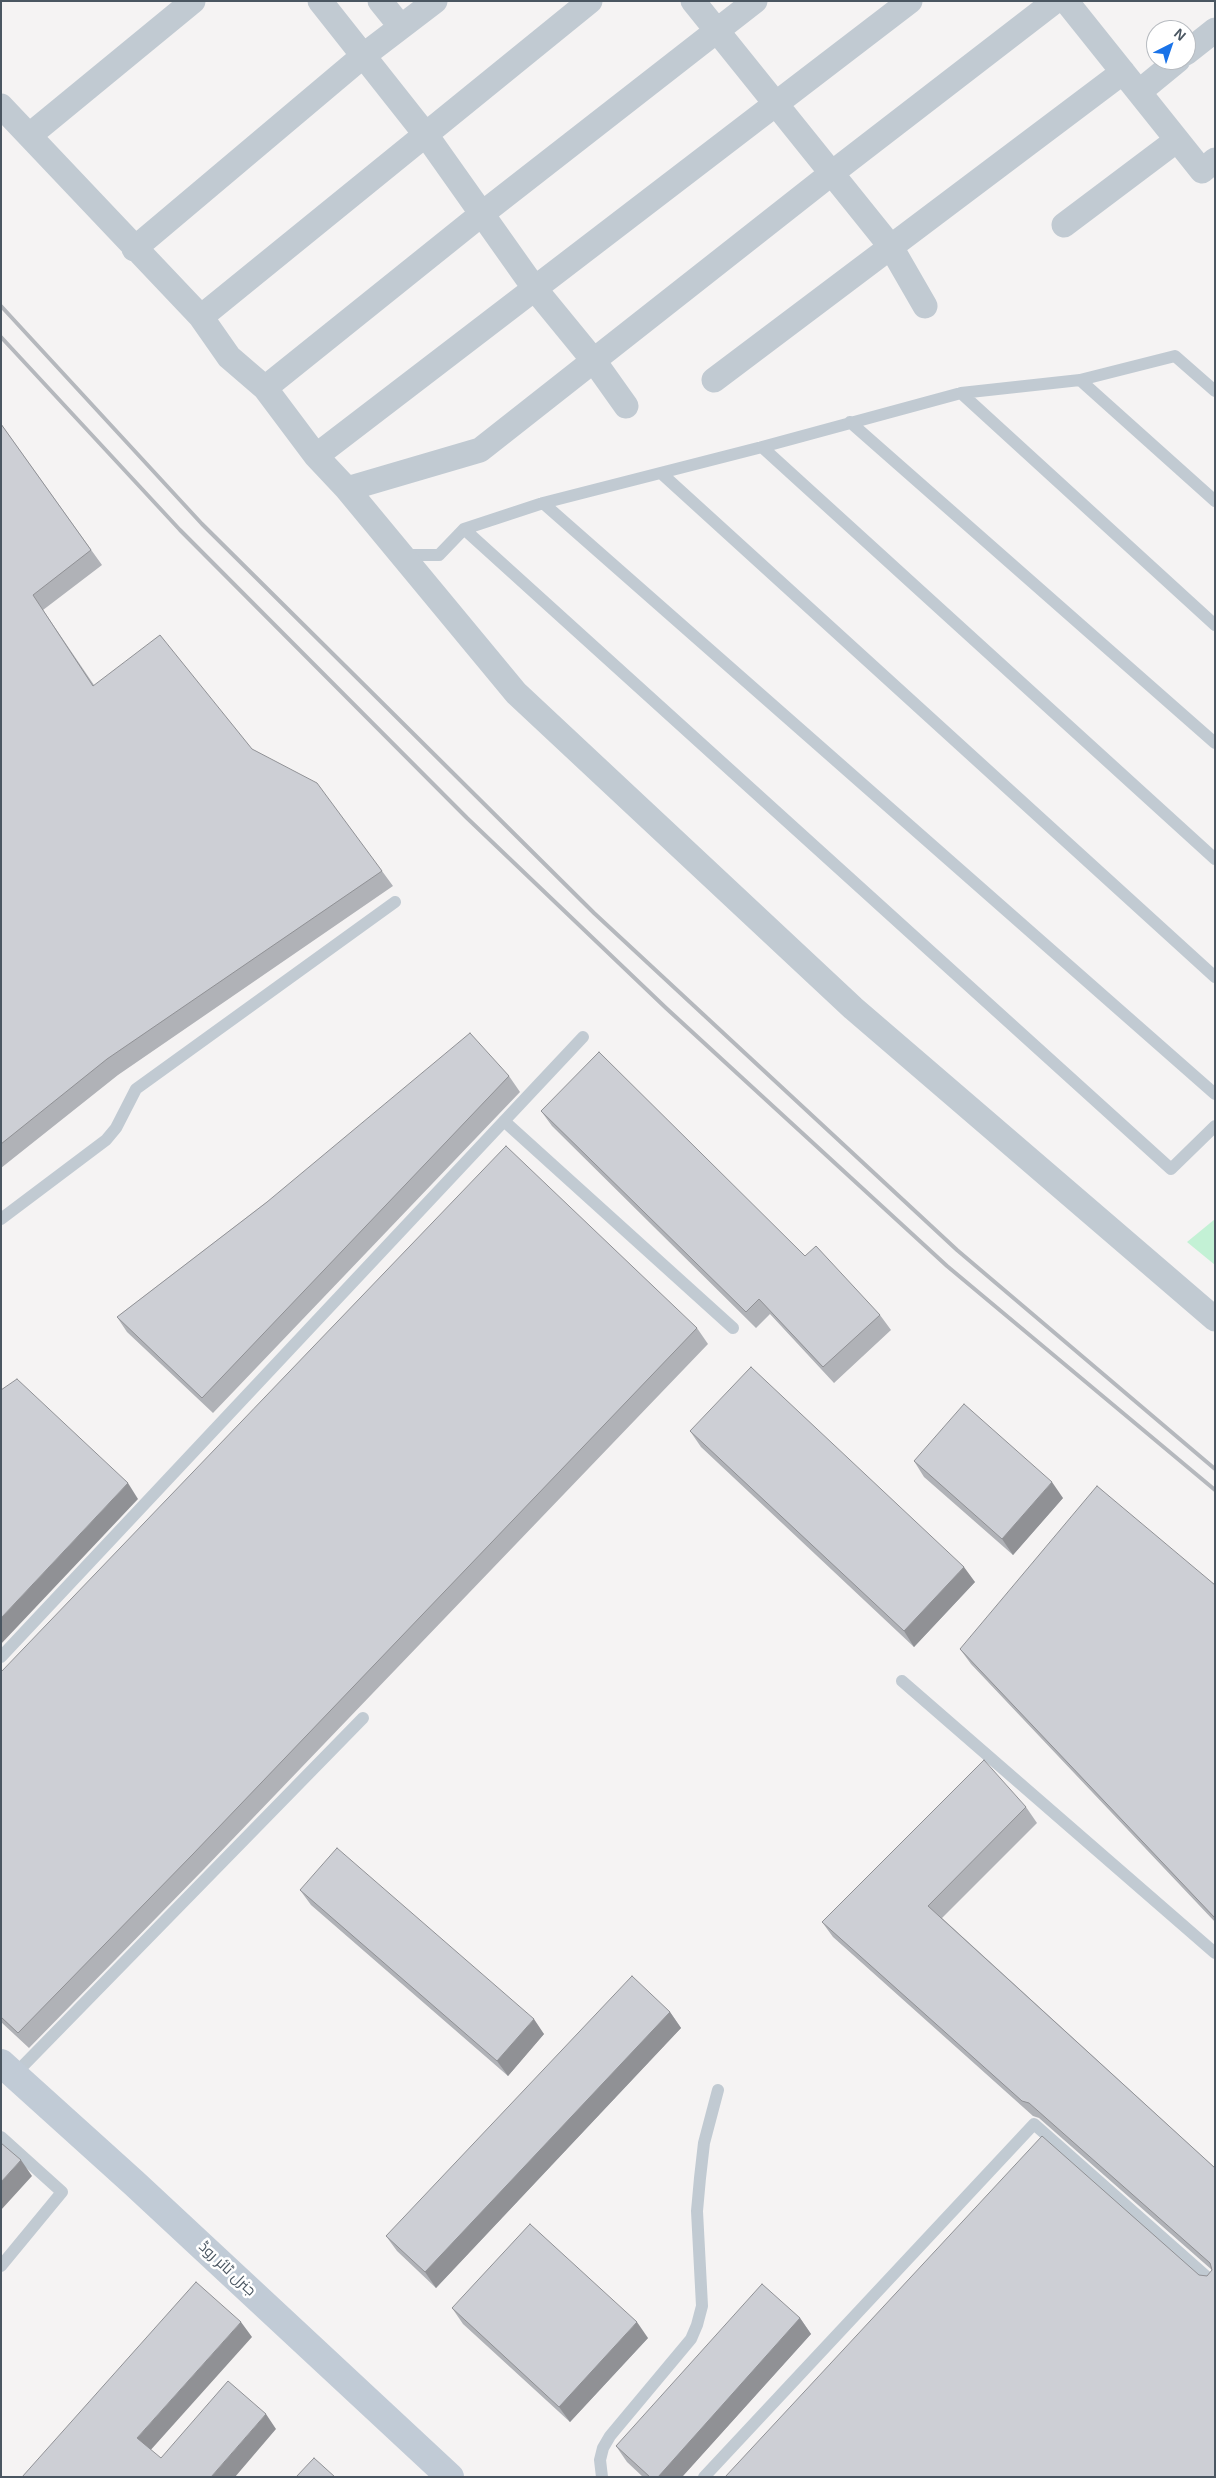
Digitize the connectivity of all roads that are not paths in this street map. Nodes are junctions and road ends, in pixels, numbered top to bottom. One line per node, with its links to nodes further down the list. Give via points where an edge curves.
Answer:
1 (193, 1): 21 (street)
2 (320, 1): 15 (street)
3 (380, 1): 11 (street)
4 (435, 1): 11 (street)
5 (590, 1): 22 (street)
6 (693, 1): 13 (street)
7 (755, 1): 13 (street)
8 (910, 1): 19 (street)
9 (1055, 1): 25 (street)
10 (1066, 1): 17 (street)
11 (401, 27): 15 (street)
12 (1215, 30): 14 (street)
13 (717, 32): 19 (street); 26 (street)
14 (1196, 45)
15 (363, 56): 22 (street); 29 (street)
16 (1166, 70): 18 (street)
17 (1123, 72): 18 (street); 28 (street)
18 (1139, 92): 23 (street)
19 (775, 105): 25 (street); 30 (street)
20 (1, 106): 21 (street)
21 (30, 135): 29 (street)
22 (426, 135): 26 (street); 32 (street)
23 (1177, 140): 24 (street, via 1202,171); 27 (street)
24 (1215, 160)
25 (832, 173): 28 (street); 33 (street)
26 (483, 213): 30 (street); 36 (street)
27 (1064, 224)
28 (891, 247): 31 (street); 34 (street)
29 (134, 249): 32 (street)
30 (535, 289): 33 (street); 42 (street)
31 (925, 306)
32 (200, 318): 36 (street, via 229,357)
33 (594, 361): 39 (street); 44 (street, via 480,450)
34 (714, 380)
35 (1080, 380): 37 (lane, via 1175,356); 38 (lane); 45 (lane)
36 (265, 388): 42 (street)
37 (1215, 391)
38 (961, 393): 40 (lane); 49 (lane)
39 (626, 406)
40 (850, 422): 41 (lane); 50 (lane)
41 (762, 447): 43 (lane); 51 (lane)
42 (316, 456): 44 (street)
43 (661, 473): 46 (lane); 53 (lane)
44 (348, 489): 48 (street)
45 (1215, 501)
46 (543, 502): 47 (lane); 55 (lane)
47 (464, 529): 48 (lane, via 439,555); 57 (lane, via 1171,1169)
48 (402, 556): 59 (street, via 516,693 853,1008)
49 (1215, 625)
50 (1215, 743)
51 (1215, 859)
52 (395, 902): 58 (lane, via 136,1089 116,1128 106,1140)
53 (1215, 977)
54 (583, 1037): 56 (lane)
55 (1215, 1094)
56 (504, 1121): 60 (lane); 61 (lane)
57 (1215, 1126)
58 (1, 1219)
59 (1215, 1319)
60 (733, 1328)
61 (1, 1657)
62 (902, 1681): 64 (lane)
63 (363, 1718): 65 (lane)
64 (1215, 1953)
65 (8, 2069): 70 (street, جنرل ٹائر روڈ)
66 (718, 2090): 71 (lane, via 704,2143 700,2178 697,2212 702,2306 697,2326 691,2339 610,2436 600,2460)
67 (1, 2137): 68 (lane, via 62,2192)
68 (1, 2266)
69 (1215, 2284): 72 (lane, via 1034,2124)
70 (450, 2477)
71 (602, 2477)
72 (704, 2477)

